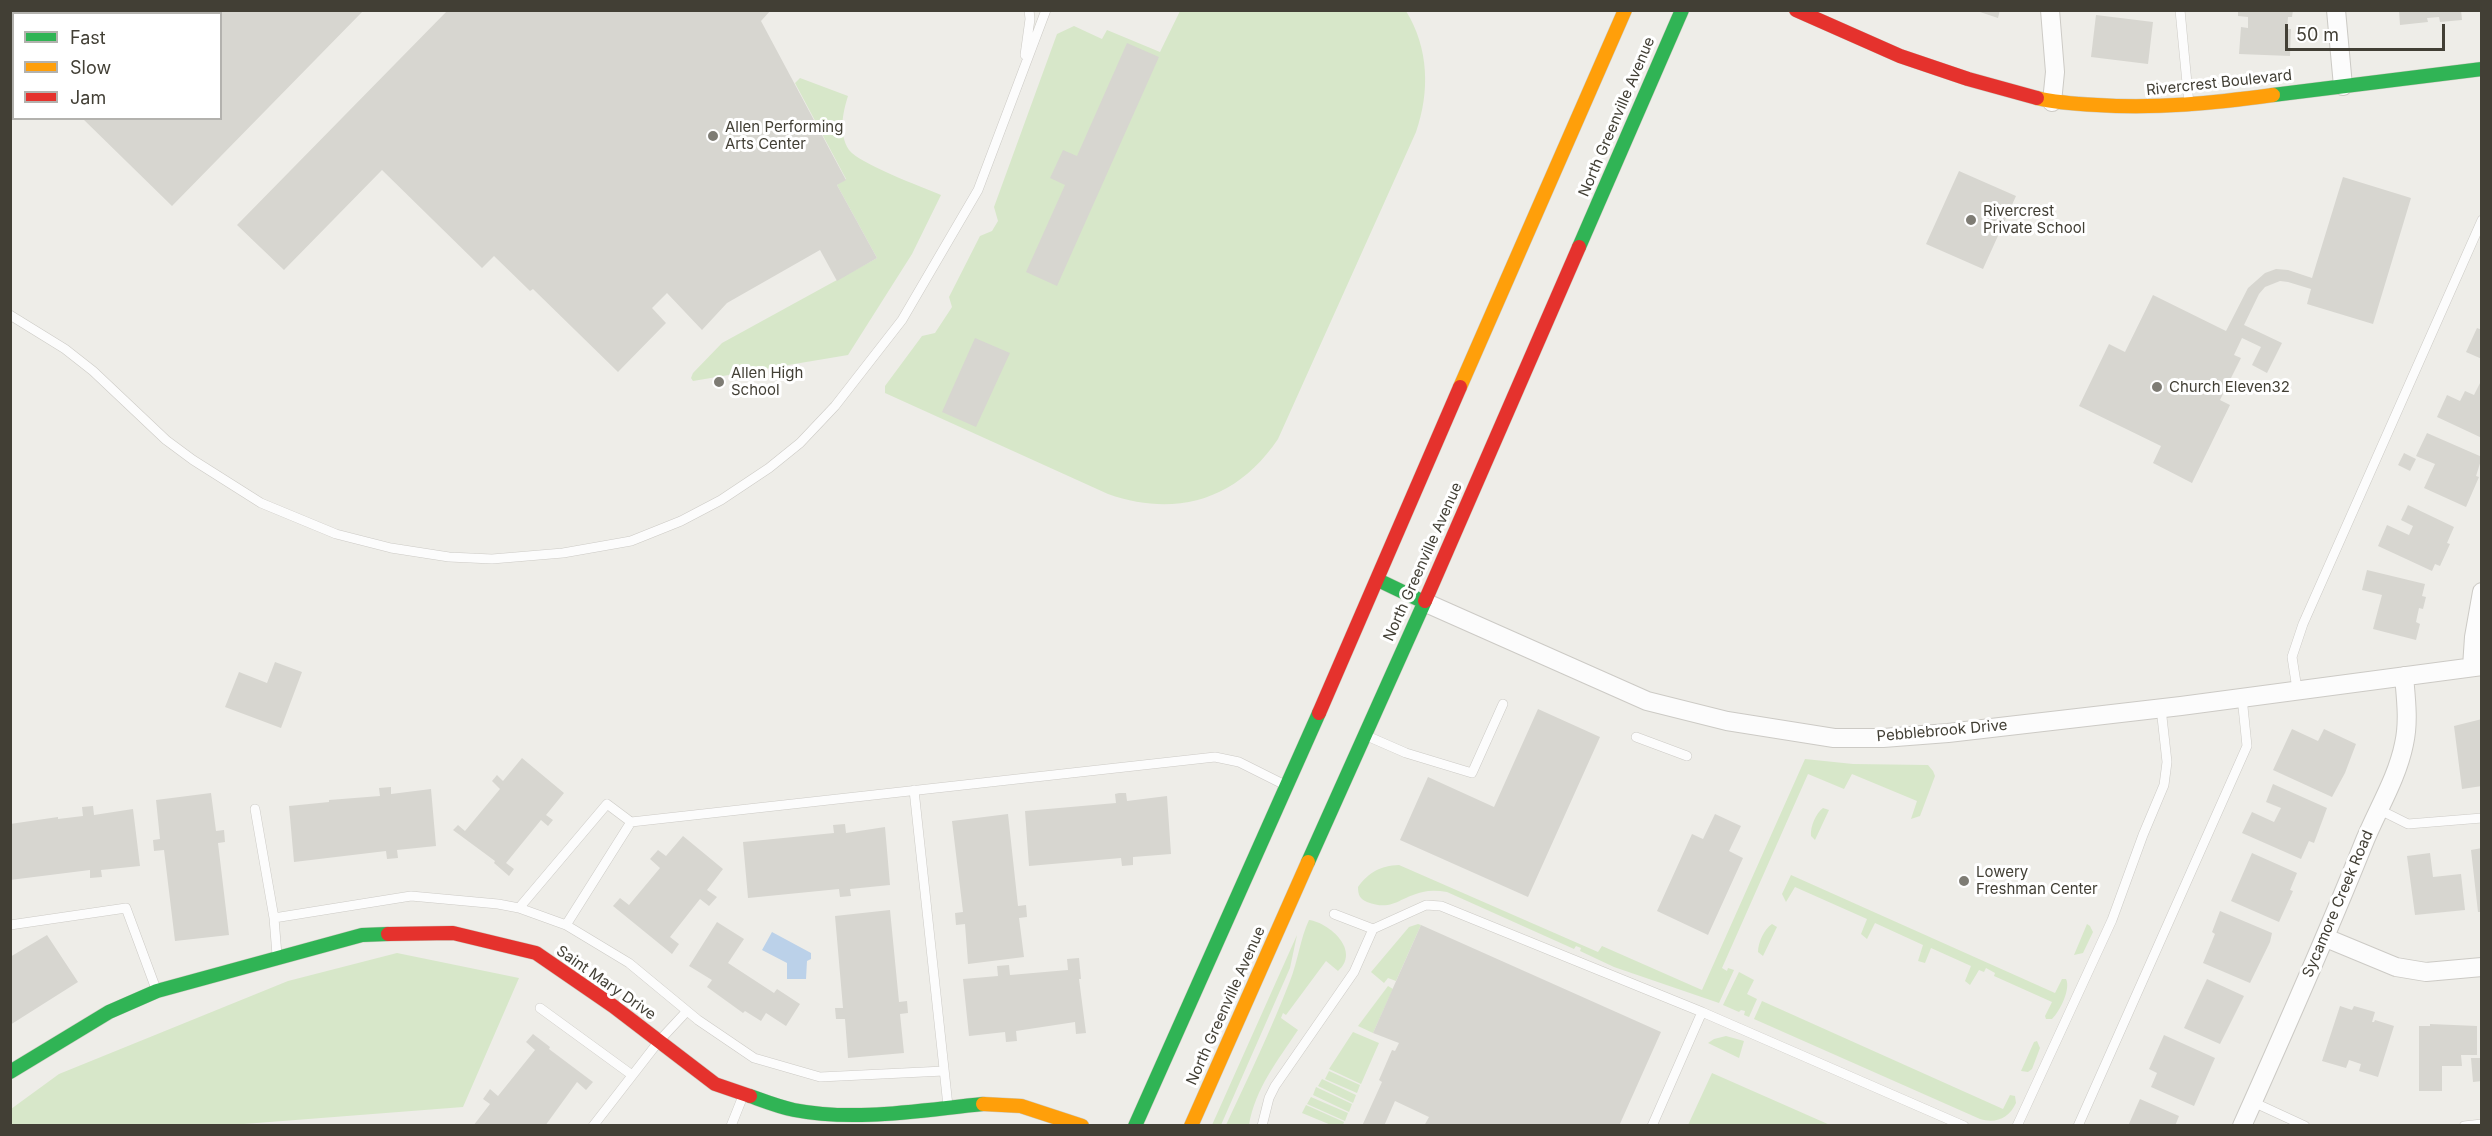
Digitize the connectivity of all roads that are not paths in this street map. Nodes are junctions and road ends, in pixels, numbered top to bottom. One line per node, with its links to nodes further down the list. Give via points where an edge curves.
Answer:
1 (1029, 10): 10 (lane)
2 (1046, 10): 10 (lane)
3 (1625, 10): 16 (main road)
4 (1682, 10): 18 (main road, North Greenville Avenue)
5 (1796, 10): 12 (main road, Rivercrest Boulevard, via 1900,56)
6 (2050, 10): 12 (street, via 2055,72)
7 (2180, 10): 13 (lane)
8 (2336, 10): 11 (street)
9 (2481, 69): 11 (main road, Rivercrest Boulevard)
10 (1018, 84): 15 (lane, via 978,190 902,320 835,406 800,443 721,500 631,541 563,553 492,559 391,548 336,534 261,503 193,460 166,440 93,371)
11 (2343, 86): 13 (main road, Rivercrest Boulevard)
12 (2052, 102): 13 (main road, Rivercrest Boulevard, via 2142,108)
13 (2190, 106)
14 (2481, 220): 21 (lane, via 2303,624 2292,657)
15 (10, 315)
16 (1378, 580): 18 (main road); 28 (main road)
17 (2481, 592): 19 (street, via 2474,637)
18 (1425, 602): 24 (street, Pebblebrook Drive, via 1647,701 1807,735 1911,736); 25 (main road, North Greenville Avenue)
19 (2477, 667): 20 (street, Pebblebrook Drive)
20 (2404, 676): 21 (street, Pebblebrook Drive); 31 (street, Sycamore Creek Road, via 2408,723 2404,746)
21 (2297, 689): 22 (street, Pebblebrook Drive)
22 (2242, 697): 24 (street, Pebblebrook Drive); 64 (lane, via 2247,746)
23 (1503, 704): 25 (lane, via 1472,773 1406,753)
24 (2161, 708): 63 (lane, via 2167,762 2164,785 2112,920)
25 (1365, 735): 59 (main road, North Greenville Avenue)
26 (1636, 737): 27 (lane)
27 (1687, 756)
28 (1285, 785): 29 (lane, via 1239,762 1215,757); 58 (main road)
29 (914, 790): 33 (lane); 48 (lane)
30 (255, 809): 36 (lane)
31 (2378, 809): 32 (lane, via 2408,824); 40 (street, Sycamore Creek Road)
32 (2481, 818)
33 (630, 822): 34 (lane, via 607,804); 38 (lane)
34 (519, 908): 36 (lane, via 411,896); 38 (lane)
35 (1334, 914): 39 (lane)
36 (274, 918): 41 (lane)
37 (10, 925): 43 (lane, via 126,908)
38 (566, 925): 45 (lane, via 630,963)
39 (1373, 929): 46 (lane, via 1426,904 1441,906); 60 (lane, via 1354,972 1275,1086)
40 (2326, 938): 42 (street, via 2396,967 2426,972); 52 (street, Sycamore Creek Road)
41 (277, 957): 43 (main road, Saint Mary Drive); 47 (main road, Saint Mary Drive, via 362,934 453,933 536,953)
42 (2481, 967)
43 (157, 991): 49 (main road, Saint Mary Drive, via 109,1012)
44 (540, 1008): 50 (lane)
45 (687, 1011): 47 (lane); 48 (lane, via 754,1058 820,1077)
46 (1702, 1012): 61 (lane); 62 (lane)
47 (658, 1041): 50 (lane); 51 (main road, Saint Mary Drive, via 715,1084)
48 (944, 1071): 53 (lane)
49 (10, 1072)
50 (632, 1075): 55 (lane)
51 (743, 1093): 53 (main road, Saint Mary Drive, via 792,1110 838,1116); 56 (lane)
52 (2253, 1102): 65 (street, Sycamore Creek Road); 66 (lane)
53 (948, 1106): 57 (main road, Saint Mary Drive, via 1021,1106)
54 (2481, 1124): 67 (lane)
55 (594, 1125)
56 (731, 1125)
57 (1082, 1125)
58 (1135, 1125)
59 (1191, 1125)
60 (1262, 1125)
61 (1652, 1125)
62 (1964, 1125)
63 (2018, 1125)
64 (2078, 1125)
65 (2242, 1125)
66 (2305, 1125)
67 (2464, 1125)

